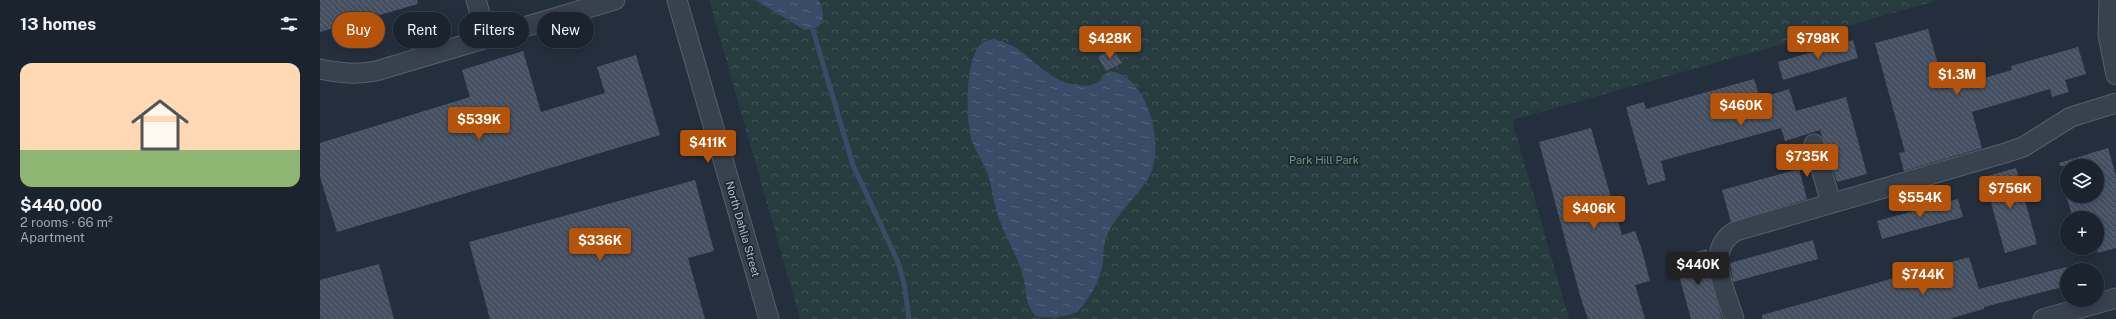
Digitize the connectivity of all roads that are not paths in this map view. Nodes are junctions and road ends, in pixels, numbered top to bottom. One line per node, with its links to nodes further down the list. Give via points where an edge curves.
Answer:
1 (476, 0): 5 (street)
2 (615, 0): 6 (street)
3 (677, 0): 14 (street, North Dahlia Street)
4 (2109, 0): 9 (street, via 2108,35)
5 (480, 12)
6 (529, 25)
7 (459, 46): 8 (street, via 376,71 358,74)
8 (320, 69)
9 (2116, 75)
10 (2116, 103): 12 (street, via 2071,117 2023,147)
11 (1814, 144): 12 (street)
12 (1831, 203): 15 (street, via 1736,231 1724,239 1718,253 1719,266)
13 (2116, 298): 16 (street)
14 (769, 319)
15 (1734, 319)
16 (2043, 319)

